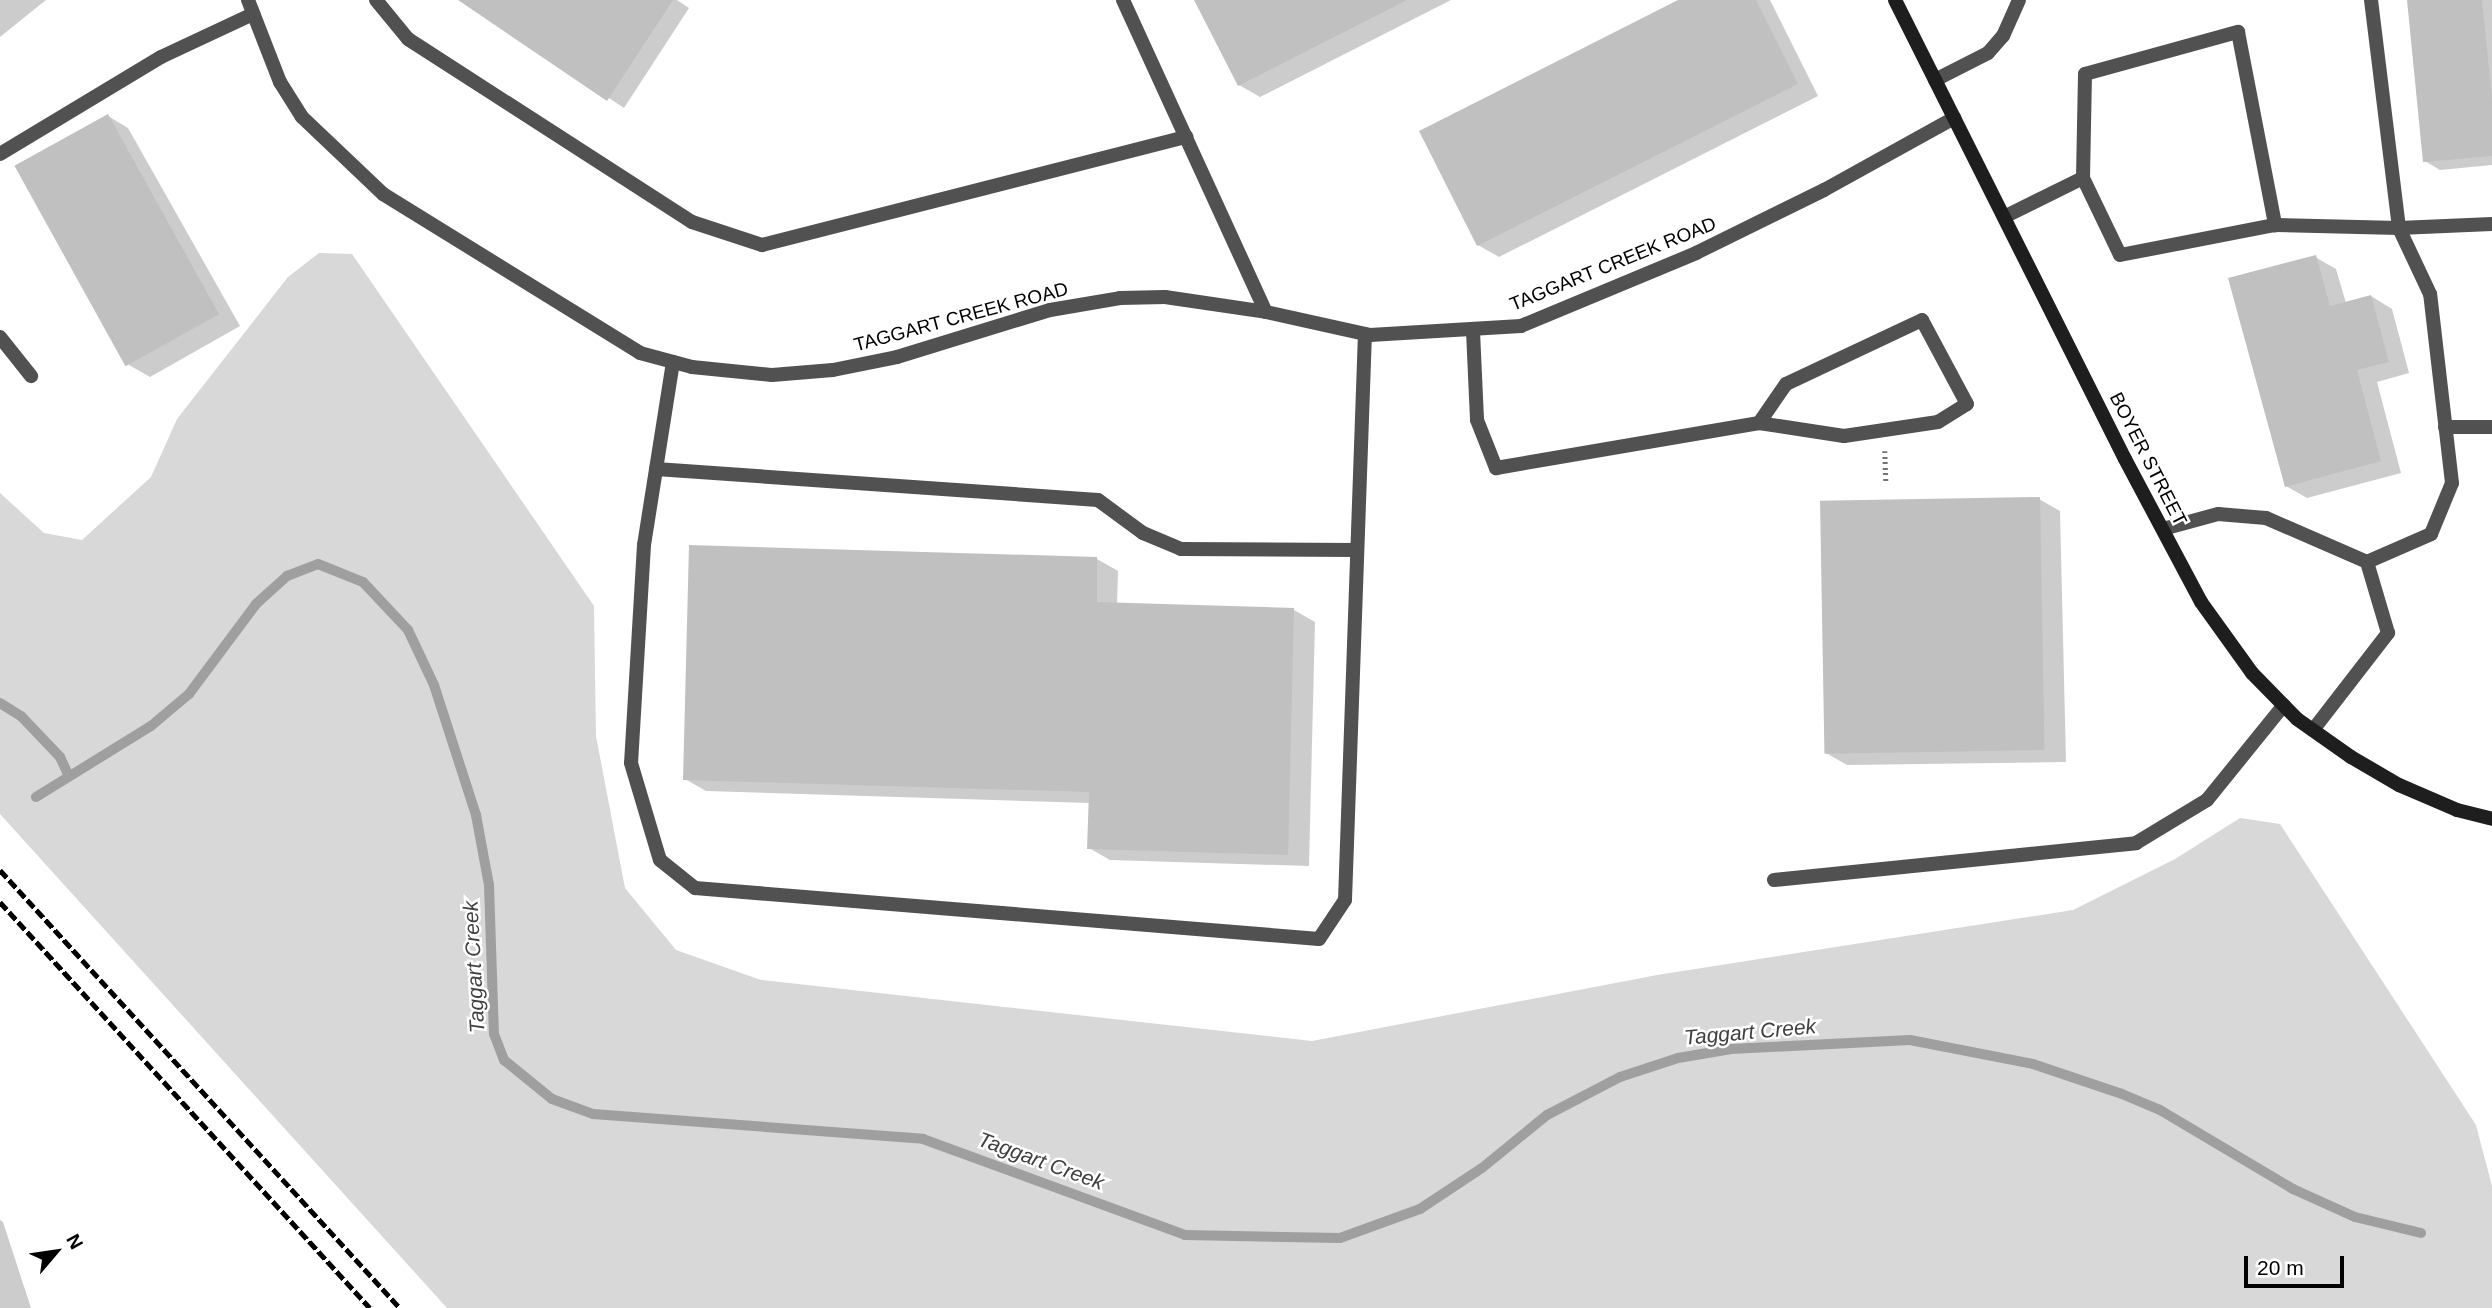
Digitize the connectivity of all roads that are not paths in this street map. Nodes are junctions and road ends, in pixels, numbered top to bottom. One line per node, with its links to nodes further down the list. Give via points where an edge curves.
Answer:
1 (376, 0): 9 (street, via 408,39 681,215 762,244)
2 (1122, 0): 9 (street)
3 (1895, 0): 7 (main road, BOYER STREET)
4 (2019, 0): 7 (street, via 2003,36 1988,53)
5 (2371, 0): 15 (street)
6 (250, 7): 10 (street); 20 (street, TAGGART CREEK ROAD, via 280,82 302,117 383,194 640,353)
7 (1935, 80): 8 (main road, BOYER STREET)
8 (1954, 118): 12 (main road, BOYER STREET); 17 (street, TAGGART CREEK ROAD, via 1696,253 1521,326)
9 (1186, 137): 16 (street)
10 (0, 154)
11 (2083, 178): 12 (street); 14 (street, via 2120,255); 14 (street, via 2085,74 2238,32)
12 (2004, 217): 26 (main road, BOYER STREET)
13 (2492, 224): 15 (street)
14 (2274, 225): 15 (street)
15 (2399, 228): 24 (street, via 2430,294)
16 (1266, 312): 18 (street, TAGGART CREEK ROAD); 20 (street, TAGGART CREEK ROAD, via 1165,297 1121,298 1050,310 897,357 833,370 772,375)
17 (1473, 331): 18 (street, TAGGART CREEK ROAD); 22 (street, via 1476,420 1496,468)
18 (1365, 334): 27 (street)
19 (0, 337): 21 (street)
20 (673, 362): 25 (street)
21 (31, 376)
22 (1759, 423): 22 (street, via 1844,436 1938,422 1967,404 1922,320 1786,384)
23 (2492, 426): 24 (street)
24 (2445, 427): 28 (street, via 2452,484 2431,534)
25 (656, 469): 27 (street, via 1098,500 1143,533 1181,549); 27 (street, via 643,545 631,763 660,860 695,888 1319,939 1345,900)
26 (2163, 529): 28 (street, via 2218,514 2266,518); 29 (main road, BOYER STREET, via 2201,602 2252,673)
27 (1356, 550)
28 (2367, 562): 30 (street, via 2388,633)
29 (2284, 705): 30 (main road, BOYER STREET); 32 (street, via 2207,800 2136,843)
30 (2313, 730): 31 (main road, BOYER STREET, via 2399,785 2457,810)
31 (2492, 819)
32 (1774, 880)

